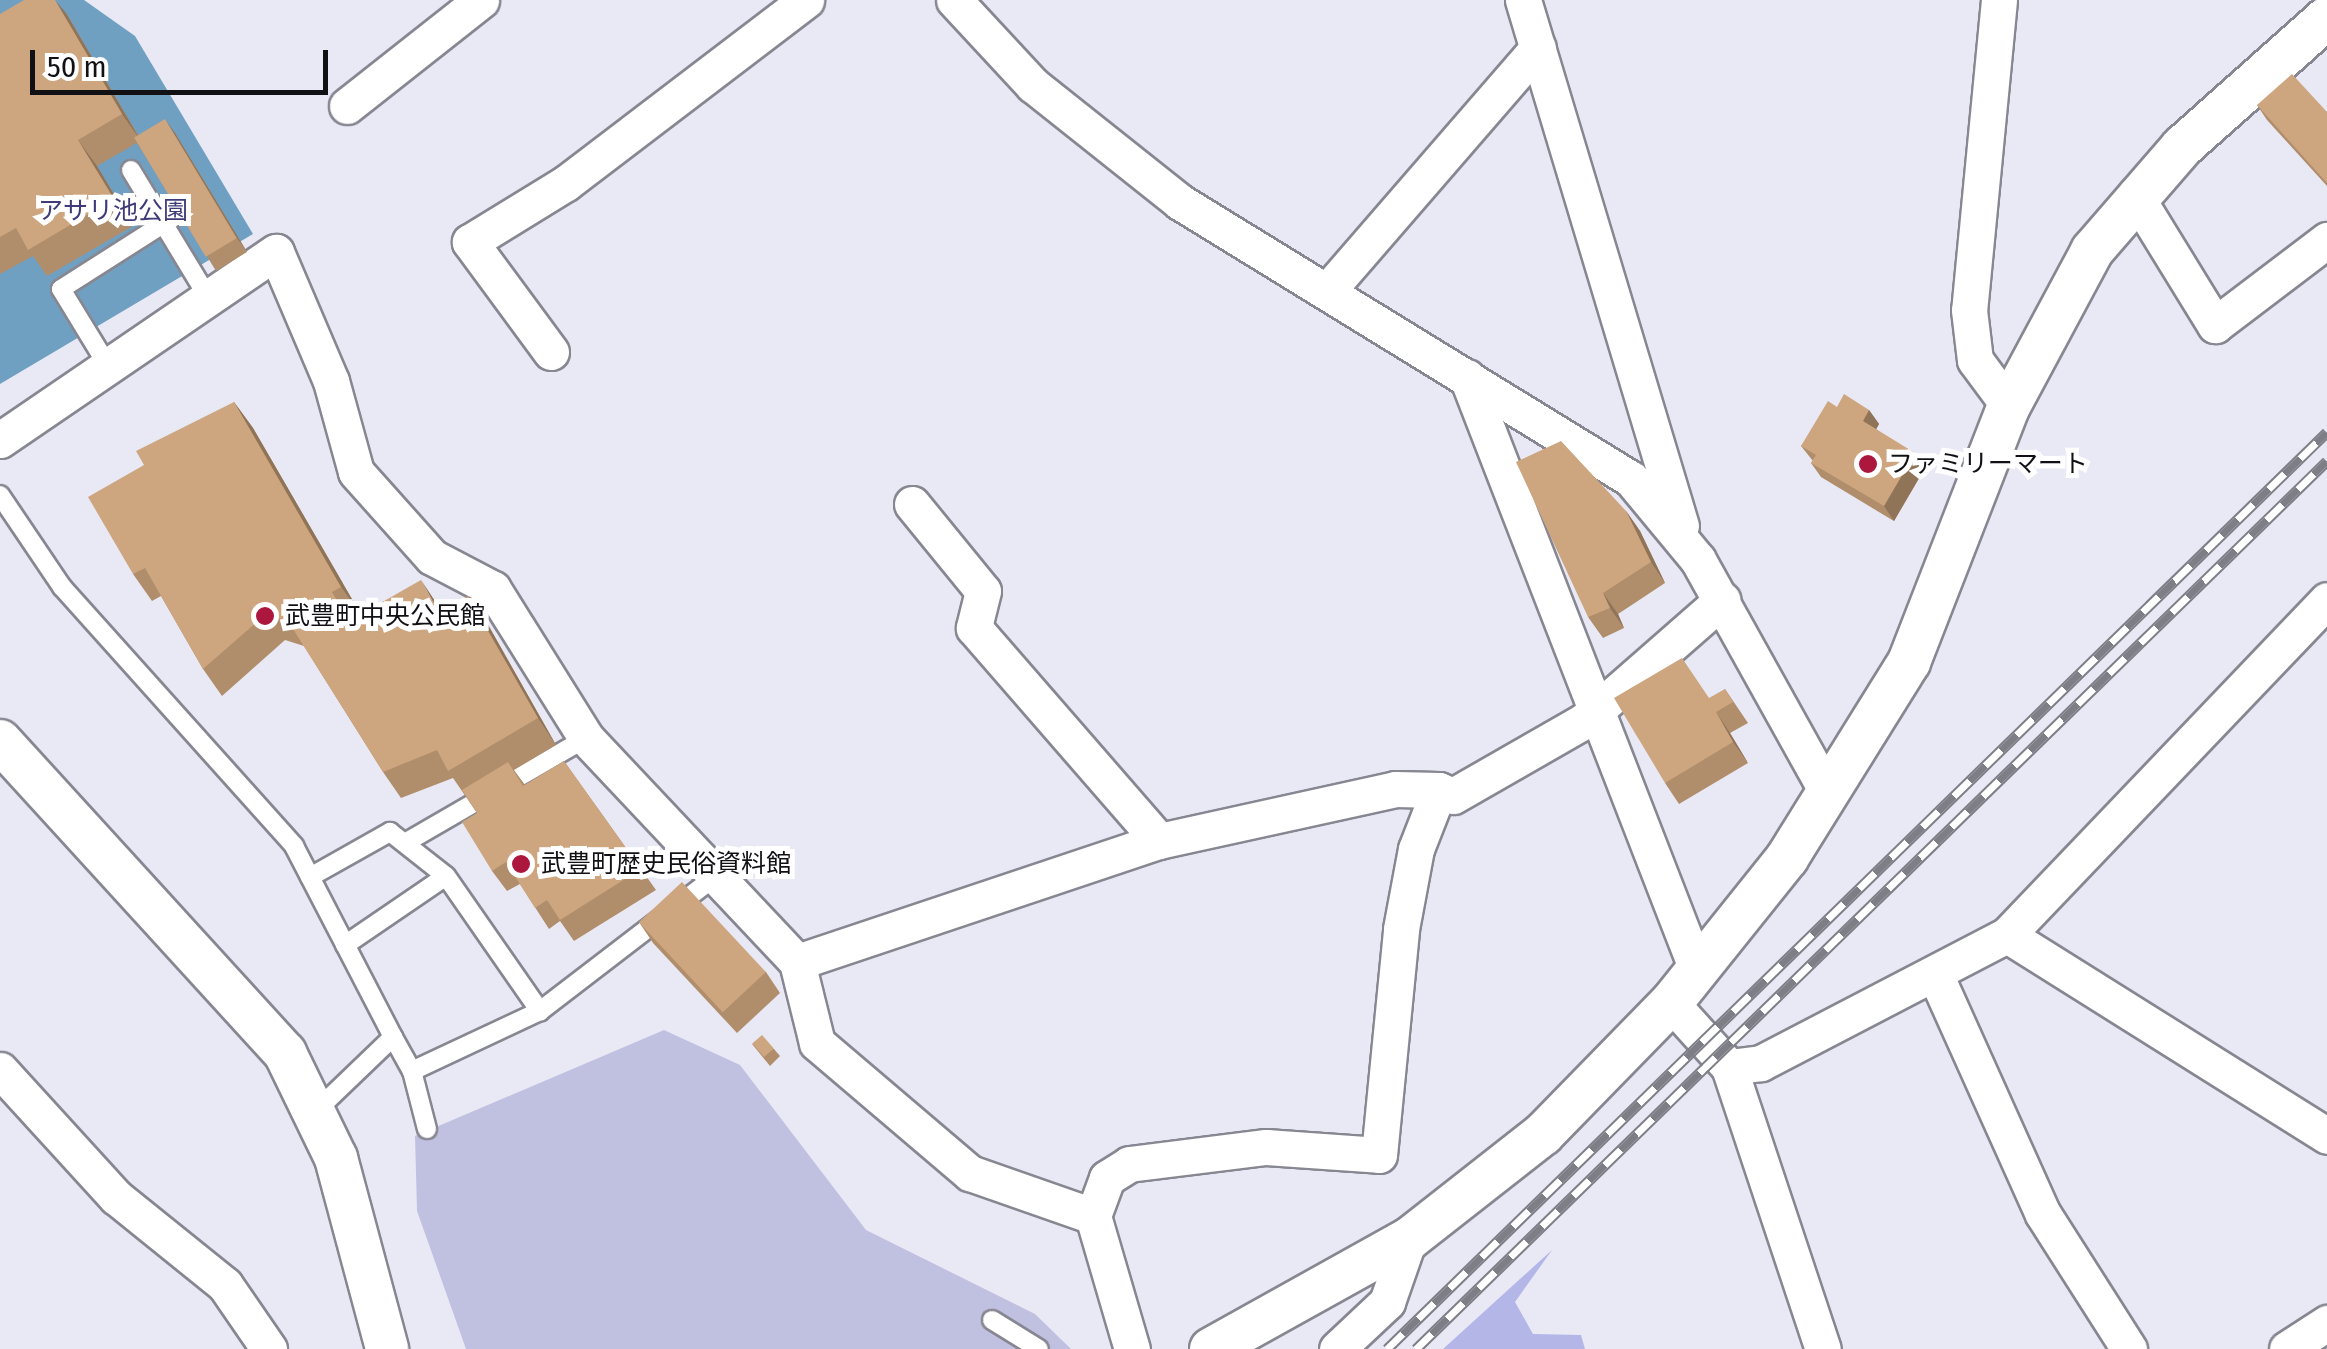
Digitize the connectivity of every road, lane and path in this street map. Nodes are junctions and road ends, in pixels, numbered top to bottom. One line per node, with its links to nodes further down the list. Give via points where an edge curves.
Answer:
1 (481, 0): 8 (street)
2 (806, 0): 16 (street, via 566,183 470,242)
3 (954, 0): 14 (street, via 1096,141)
4 (1523, 0): 7 (street)
5 (1999, 0): 19 (street, via 1969,310 1975,360)
6 (2327, 18): 11 (street)
7 (1538, 48): 14 (street); 23 (street)
8 (347, 106)
9 (131, 170): 12 (lane)
10 (180, 177): 12 (lane, via 200,210)
11 (2135, 195): 13 (street, via 2215,325); 19 (street, via 2048,320)
12 (162, 222): 15 (lane); 17 (lane, via 62,289)
13 (2327, 240)
14 (1329, 289): 18 (street)
15 (209, 298): 17 (street); 27 (street, via 237,268 276,252 331,381 356,472 432,556 492,590)
16 (552, 352)
17 (108, 366): 20 (street)
18 (1467, 377): 23 (street, via 1631,479); 26 (street)
19 (2010, 406): 30 (street, via 1909,662)
20 (0, 440)
21 (0, 495): 35 (lane, via 62,587 294,846)
22 (912, 504): 32 (street, via 982,592 974,628)
23 (1687, 544): 24 (street)
24 (1722, 600): 26 (street); 30 (street)
25 (2327, 600): 36 (street)
26 (1596, 710): 29 (street, via 1453,796); 39 (street)
27 (586, 738): 31 (lane); 34 (street)
28 (0, 740): 47 (street, via 240,995)
29 (1440, 790): 32 (street, via 1396,790); 50 (street, via 1416,849 1401,929 1379,1155 1266,1147 1128,1164 1107,1178)
30 (1829, 795): 39 (street)
31 (410, 840): 33 (lane); 35 (lane, via 390,832)
32 (1159, 841): 38 (street)
33 (446, 876): 37 (lane); 42 (lane)
34 (716, 876): 38 (street); 42 (lane)
35 (310, 877): 37 (lane)
36 (2007, 935): 40 (street); 49 (street)
37 (346, 945): 43 (lane)
38 (796, 962): 50 (street, via 817,1043 845,1067 970,1173)
39 (1697, 970): 41 (street)
40 (1936, 974): 44 (street, via 1761,1063); 61 (street, via 2043,1214)
41 (1671, 1003): 44 (street); 51 (street, via 1543,1134)
42 (540, 1011): 46 (lane)
43 (394, 1036): 46 (lane); 47 (lane)
44 (1729, 1067): 60 (street)
45 (0, 1070): 54 (street, via 116,1196 225,1285)
46 (412, 1071): 48 (lane)
47 (317, 1110): 55 (street)
48 (426, 1129)
49 (2327, 1136)
50 (1093, 1216): 57 (street)
51 (1409, 1238): 58 (street); 59 (street, via 1387,1302)
52 (992, 1320): 56 (lane)
53 (2327, 1323): 62 (street)
54 (270, 1349)
55 (388, 1349)
56 (1038, 1349)
57 (1132, 1349)
58 (1211, 1349)
59 (1337, 1349)
60 (1822, 1349)
61 (2129, 1349)
62 (2287, 1349)

